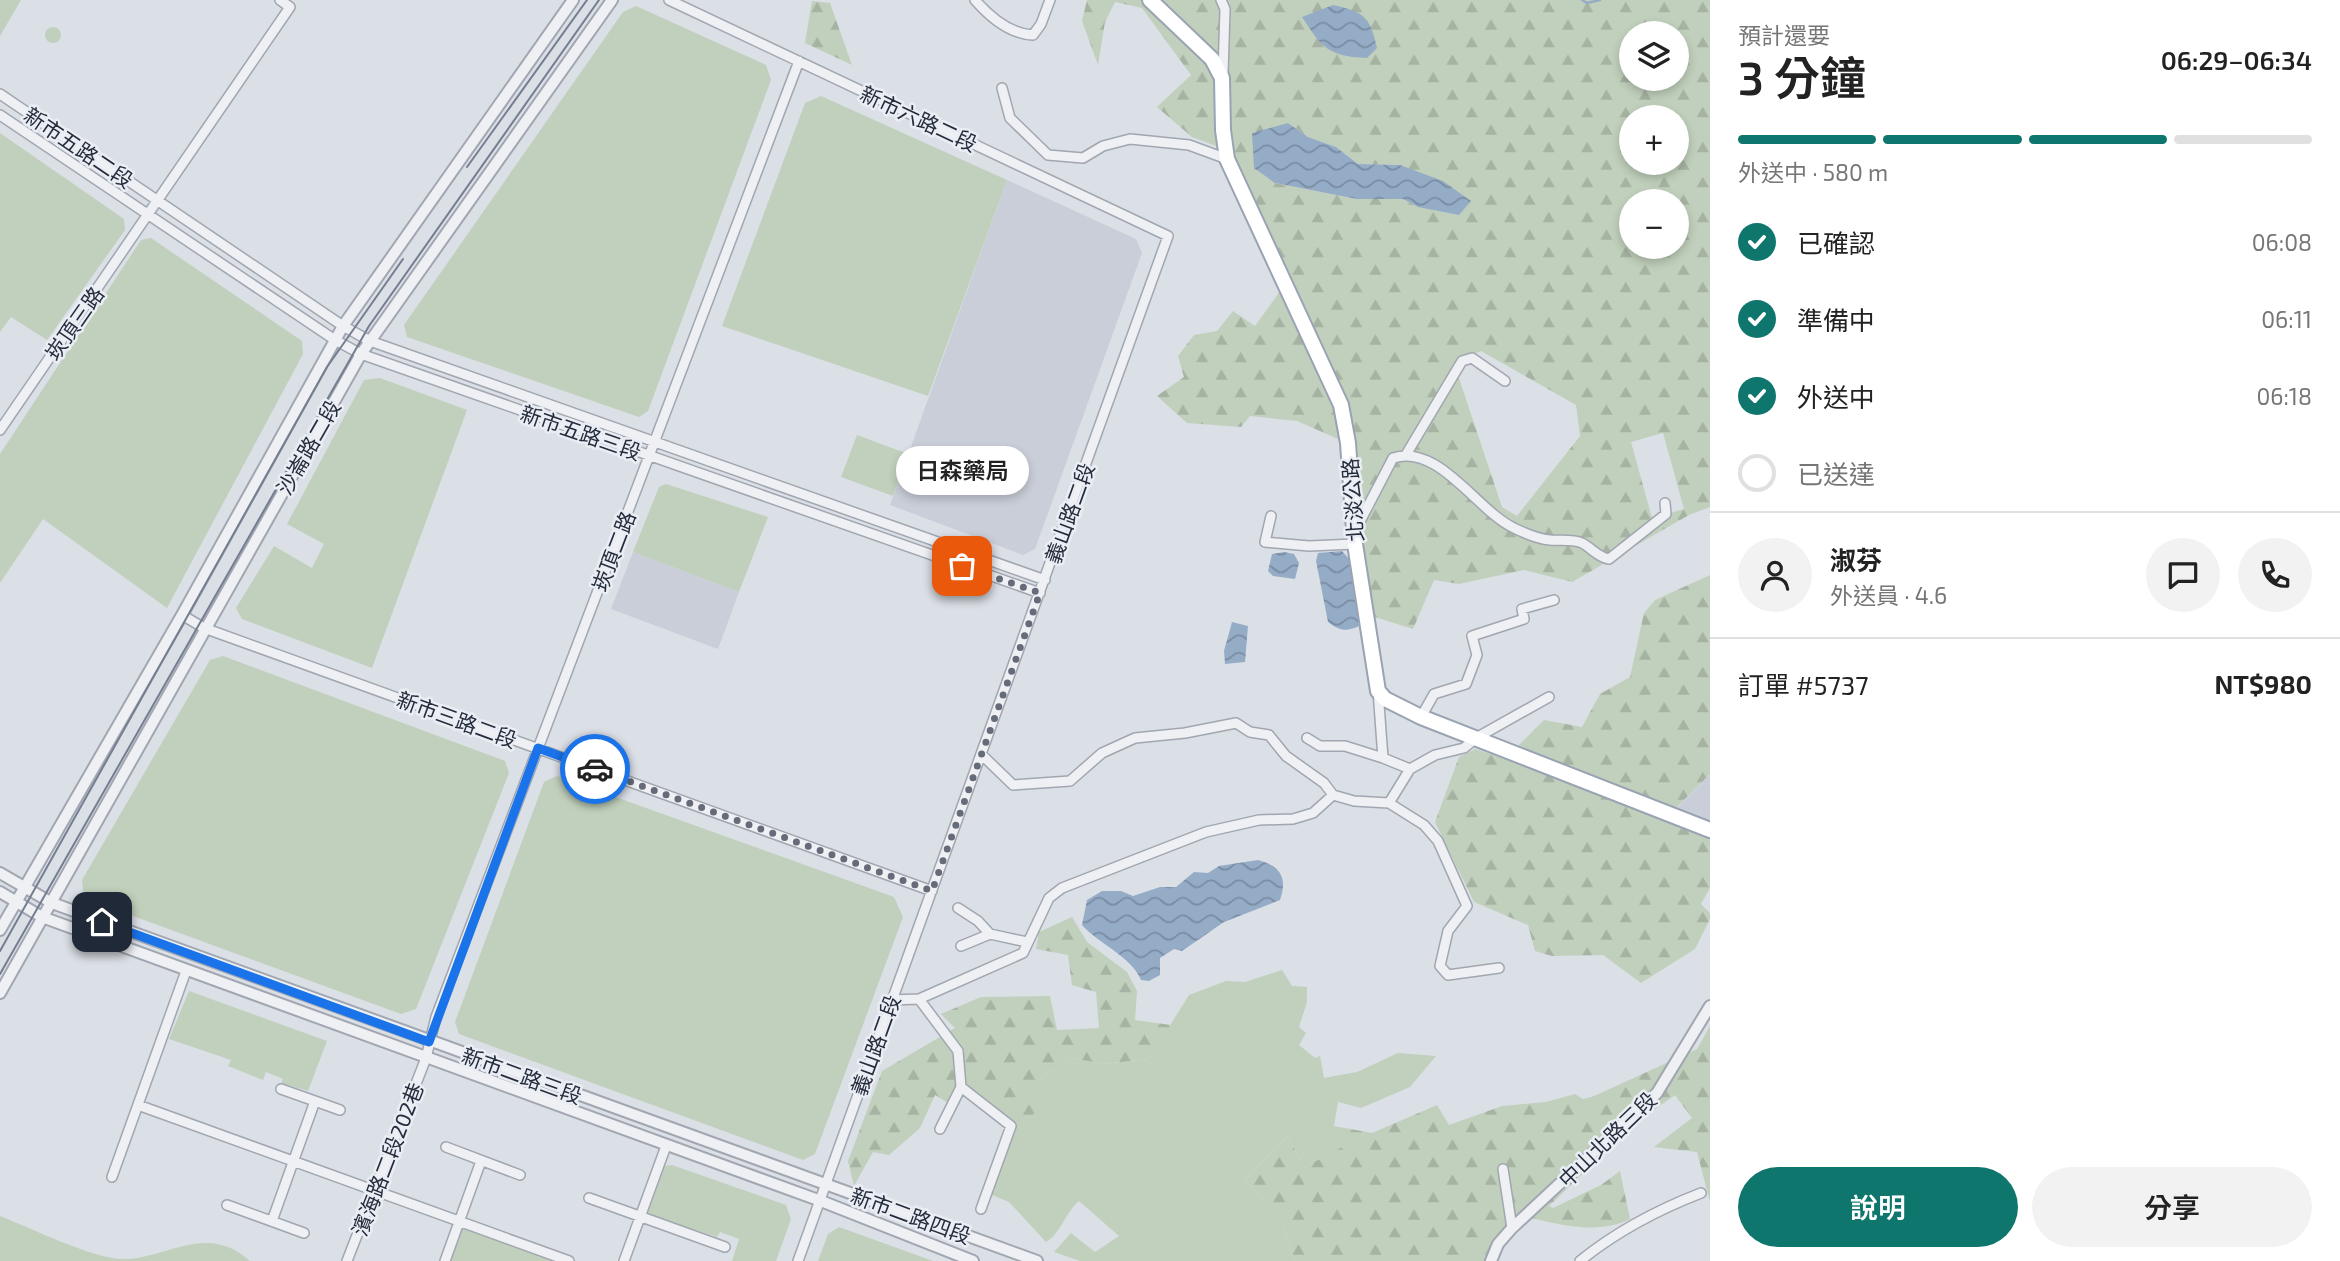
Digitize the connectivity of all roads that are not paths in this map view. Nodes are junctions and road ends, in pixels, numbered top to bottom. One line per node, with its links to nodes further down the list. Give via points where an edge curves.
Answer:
1 (280, 0): 15 (street, via 290,7)
2 (573, 0): 18 (street)
3 (612, 0): 20 (street, 沙崙路二段)
4 (669, 0): 9 (street, 新市六路二段)
5 (975, 0): 6 (street, via 1002,25 1024,35 1032,35 1041,24)
6 (1050, 0)
7 (1150, 0): 10 (main road, via 1212,59)
8 (1221, 0): 10 (street, via 1226,9)
9 (799, 61): 17 (street, 新市六路二段); 24 (street, 崁頂二路)
10 (1222, 78): 14 (main road, 北淡公路)
11 (1002, 88): 14 (street, via 1010,118 1048,155 1083,158 1129,139 1189,145)
12 (0, 94): 15 (street, 新市五路二段)
13 (0, 115): 16 (street, 新市五路二段)
14 (1227, 159): 29 (main road, 北淡公路, via 1341,405)
15 (158, 200): 16 (street, 崁頂三路); 18 (street, 新市五路三段)
16 (148, 215): 19 (street, 新市五路三段); 23 (street, 崁頂三路)
17 (1168, 236): 30 (street, 義山路二段)
18 (343, 326): 19 (street, 沙崙路二段); 20 (street, 新市五路三段)
19 (335, 340): 21 (street, 新市五路三段); 33 (street, 沙崙路二段)
20 (370, 341): 21 (street, 沙崙路二段); 24 (street, 新市五路三段)
21 (361, 354): 26 (street, 新市五路三段); 34 (street, 沙崙路二段)
22 (1505, 381): 25 (street, via 1472,358 1462,360)
23 (0, 430)
24 (655, 440): 26 (street, 崁頂二路); 30 (street, 新市五路三段)
25 (1407, 453): 27 (street, via 1453,478 1512,528 1548,540 1580,542 1601,558 1609,559 1666,514); 29 (street, via 1394,458)
26 (649, 456): 31 (street, 新市五路三段); 40 (street, 崁頂二路)
27 (1665, 503)
28 (1271, 516): 29 (street, via 1265,542 1309,546)
29 (1355, 538): 35 (main road, 北淡公路)
30 (1045, 580): 31 (street, 義山路二段)
31 (1040, 593): 41 (street, 義山路二段)
32 (1554, 600): 37 (street, via 1522,609 1524,619 1472,636 1477,656 1466,684 1434,694)
33 (183, 615): 34 (street, 新市三路二段); 48 (street, 沙崙路二段)
34 (204, 628): 40 (street, 新市三路二段); 52 (street, 沙崙路二段)
35 (1378, 691): 37 (main road); 42 (street)
36 (1549, 696): 39 (street)
37 (1421, 717): 39 (main road)
38 (1307, 738): 42 (street, via 1320,746 1345,746)
39 (1476, 738): 43 (street, via 1464,748 1435,755); 46 (main road)
40 (538, 748): 49 (street, 新市三路二段); 65 (street, 崁頂二路)
41 (981, 754): 44 (street, via 1013,785 1063,783 1119,743 1236,723 1250,732 1269,735 1286,756); 49 (street, 義山路二段)
42 (1383, 758): 43 (street)
43 (1410, 769): 45 (street)
44 (1333, 795): 45 (street); 57 (street, via 1313,813 1293,820 1259,820 1206,832 1062,888 1049,898)
45 (1389, 803): 59 (street, via 1424,825 1438,841 1467,906 1448,931 1440,966 1448,975)
46 (1710, 830)
47 (0, 873): 48 (street, 新市二路三段)
48 (24, 889): 51 (street, 沙崙路二段); 52 (street, 新市二路三段)
49 (932, 891): 63 (street, 義山路二段)
50 (0, 892): 51 (street, 新市二路三段)
51 (16, 902): 54 (street, 新市二路三段); 55 (street, 沙崙路二段)
52 (52, 903): 54 (street, 沙崙路二段); 65 (street, 新市二路三段)
53 (958, 908): 56 (street)
54 (42, 917): 60 (street, 新市二路三段); 61 (street, 沙崙路二段)
55 (0, 930)
56 (990, 934): 57 (street); 58 (street)
57 (1027, 942): 62 (street, via 1023,953)
58 (961, 946)
59 (1499, 968)
60 (186, 971): 66 (street, 新市二路三段); 70 (street)
61 (0, 993)
62 (919, 999): 63 (street); 67 (street, via 958,1051)
63 (891, 1000): 80 (street, 義山路二段)
64 (1710, 1006): 90 (street, 中山北路三段, via 1657,1093)
65 (429, 1042): 66 (street, 濱海路二段202巷); 80 (street, 新市二路三段)
66 (426, 1058): 73 (street, 新市二路三段); 81 (street, 濱海路二段202巷)
67 (961, 1087): 72 (street); 86 (street, via 1011,1126)
68 (281, 1089): 69 (street)
69 (315, 1101): 71 (street); 75 (street)
70 (138, 1105): 75 (street); 79 (street)
71 (340, 1110)
72 (940, 1129)
73 (666, 1146): 84 (street, 新市二路三段); 87 (street)
74 (446, 1147): 76 (street)
75 (293, 1161): 81 (street); 88 (street)
76 (481, 1161): 78 (street); 89 (street)
77 (1503, 1169): 90 (street)
78 (520, 1175)
79 (112, 1177)
80 (826, 1184): 84 (street, 義山路二段); 99 (street, 新市二路四段)
81 (375, 1189): 89 (street); 93 (street, 濱海路二段202巷)
82 (1701, 1193): 101 (street, via 1664,1207 1605,1240)
83 (589, 1198): 87 (street)
84 (821, 1201): 97 (street, 義山路二段); 98 (street, 新市二路四段)
85 (227, 1205): 88 (street)
86 (981, 1209)
87 (640, 1216): 92 (street); 96 (street)
88 (272, 1221): 91 (street)
89 (459, 1221): 94 (street); 95 (street)
90 (1512, 1228): 100 (street, 中山北路三段)
91 (304, 1233)
92 (726, 1247)
93 (347, 1261)
94 (445, 1261)
95 (569, 1261)
96 (624, 1261)
97 (798, 1261)
98 (973, 1261)
99 (1037, 1261)
100 (1491, 1261)
101 (1580, 1261)

